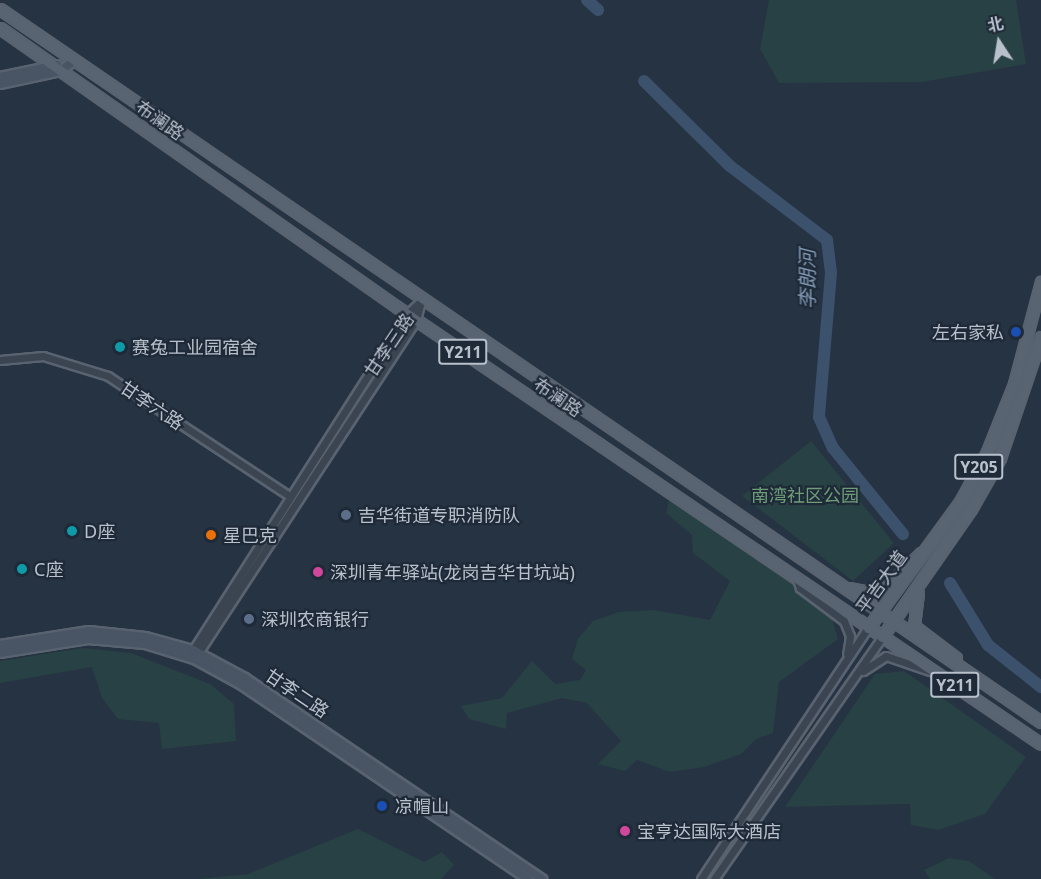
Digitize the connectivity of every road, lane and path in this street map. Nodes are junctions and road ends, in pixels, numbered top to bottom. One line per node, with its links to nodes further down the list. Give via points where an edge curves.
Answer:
1 (0, 9): 3 (main road, 布澜路)
2 (0, 28): 4 (main road, 布澜路)
3 (72, 62): 4 (main road); 8 (main road, 布澜路 / Y211)
4 (58, 68): 5 (main road); 6 (main road); 9 (main road, 布澜路 / Y211)
5 (0, 77)
6 (0, 84)
7 (1041, 282): 14 (main road, 平吉大道 / Y205, via 1000,423 960,502)
8 (422, 302): 9 (street, 甘李三路); 10 (street, 甘李三路); 17 (main road, 布澜路 / Y211)
9 (407, 314): 10 (main road, 布澜路 / Y211); 24 (street, 甘李三路)
10 (416, 320): 16 (main road, 布澜路 / Y211); 24 (street, 甘李三路)
11 (1041, 337): 15 (main road, 平吉大道 / Y205, via 1000,458)
12 (0, 360): 13 (street, 甘李六路, via 43,356 108,376)
13 (289, 496)
14 (925, 550): 17 (main road, via 874,596); 18 (main road, 平吉大道 / Y205)
15 (932, 565): 19 (main road, 平吉大道 / Y205); 26 (main road, via 914,601 914,626)
16 (797, 579): 20 (main road, 布澜路 / Y211); 27 (street, via 801,588 847,625 848,651)
17 (827, 579): 18 (main road, 布澜路 / Y211)
18 (878, 614): 19 (main road, 布澜路 / Y211); 20 (main road, 平吉大道 / Y205)
19 (892, 623): 21 (main road, 平吉大道 / Y205); 26 (main road, 布澜路 / Y211)
20 (868, 628): 21 (main road, 布澜路 / Y211); 27 (street, 平吉大道)
21 (882, 637): 25 (main road, 布澜路 / Y211); 28 (street, 平吉大道)
22 (0, 645): 24 (main road, 甘李二路, via 89,631 147,637)
23 (0, 653): 24 (main road, 甘李二路, via 88,639 146,644)
24 (196, 654): 31 (main road, 甘李二路); 32 (main road, 甘李二路)
25 (935, 672): 28 (street, via 886,656 866,666); 30 (main road, 布澜路 / Y211)
26 (969, 673): 29 (main road, 布澜路 / Y211)
27 (837, 675): 33 (street, 平吉大道)
28 (843, 693): 34 (street, 平吉大道)
29 (1041, 723)
30 (1041, 744)
31 (528, 879)
32 (542, 879)
33 (701, 879)
34 (714, 879)

